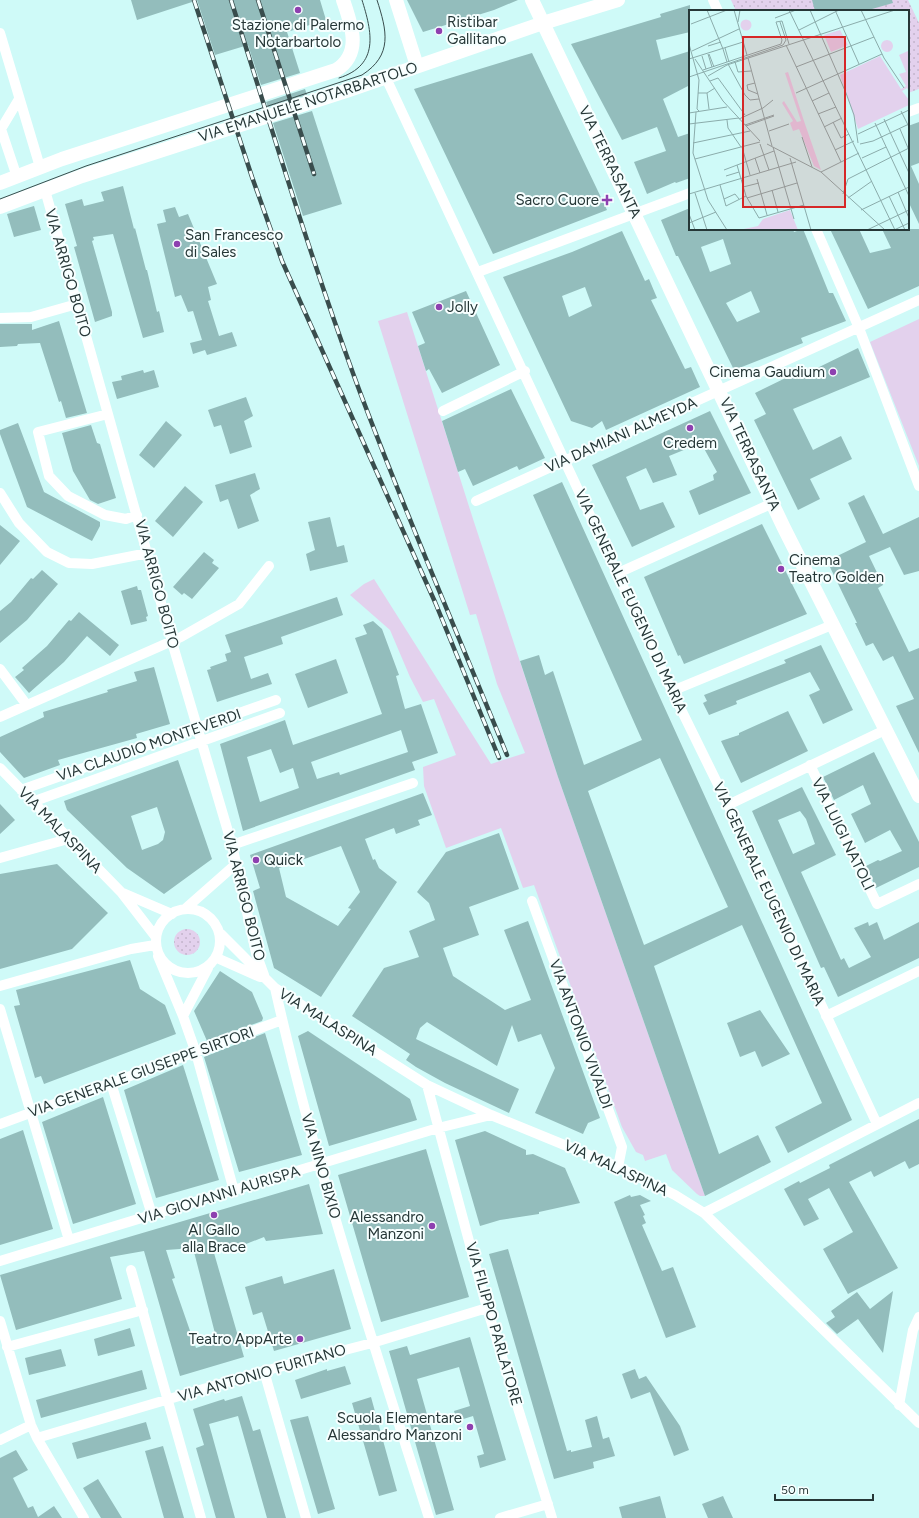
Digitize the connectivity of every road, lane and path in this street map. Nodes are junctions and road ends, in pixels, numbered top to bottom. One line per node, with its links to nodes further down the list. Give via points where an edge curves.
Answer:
1 (343, 0): 15 (street, VIA EMANUELE NOTARBARTOLO, via 353,36 353,46 350,56 336,70)
2 (396, 0): 10 (street)
3 (532, 0): 7 (street, VIA TERRASANTA)
4 (618, 0): 7 (street, VIA EMANUELE NOTARBARTOLO)
5 (713, 0): 6 (street)
6 (718, 10)
7 (543, 23): 10 (street, VIA EMANUELE NOTARBARTOLO); 21 (street, VIA TERRASANTA)
8 (0, 32): 9 (street)
9 (3, 52): 12 (street)
10 (417, 66): 11 (street, VIA EMANUELE NOTARBARTOLO)
11 (386, 78): 18 (street, VIA EMANUELE NOTARBARTOLO); 23 (street, VIA GENERALE EUGENIO DI MARIA)
12 (19, 99): 15 (street); 16 (street, via 1,129)
13 (919, 108): 14 (street)
14 (909, 112)
15 (40, 167): 16 (street, VIA EMANUELE NOTARBARTOLO)
16 (17, 176): 17 (street, VIA EMANUELE NOTARBARTOLO)
17 (0, 184)
18 (45, 190): 20 (street, VIA EMANUELE NOTARBARTOLO); 25 (street, VIA ARRIGO BOITO)
19 (689, 193): 21 (street)
20 (0, 207)
21 (635, 213): 23 (street); 29 (street, VIA TERRASANTA)
22 (816, 230): 27 (street)
23 (478, 272): 28 (street, VIA GENERALE EUGENIO DI MARIA)
24 (919, 300): 27 (street, VIA DAMIANI ALMEYDA)
25 (77, 304): 26 (street, via 31,317); 31 (street, VIA ARRIGO BOITO)
26 (0, 318)
27 (859, 328): 29 (street, VIA DAMIANI ALMEYDA); 33 (street)
28 (525, 371): 30 (street); 32 (street, VIA GENERALE EUGENIO DI MARIA)
29 (720, 390): 32 (street, VIA DAMIANI ALMEYDA); 36 (street, VIA TERRASANTA)
30 (443, 411)
31 (108, 414): 37 (street, VIA ARRIGO BOITO); 37 (street, via 38,432 49,476 68,496 104,515 126,518)
32 (565, 460): 35 (street, VIA DAMIANI ALMEYDA); 40 (street, VIA GENERALE EUGENIO DI MARIA)
33 (919, 486)
34 (0, 493): 38 (street, via 19,523 47,552 69,564 92,564)
35 (476, 501)
36 (773, 503): 40 (street); 41 (street, VIA TERRASANTA)
37 (137, 515): 38 (street, VIA ARRIGO BOITO)
38 (148, 553): 42 (street, VIA ARRIGO BOITO)
39 (269, 566): 42 (street, via 239,604)
40 (618, 573): 44 (street, VIA GENERALE EUGENIO DI MARIA)
41 (832, 625): 44 (street); 50 (street, VIA TERRASANTA)
42 (172, 642): 46 (street); 49 (street, VIA ARRIGO BOITO)
43 (0, 669): 46 (street)
44 (672, 691): 58 (street, VIA GENERALE EUGENIO DI MARIA)
45 (276, 700): 49 (street, VIA CLAUDIO MONTEVERDI)
46 (26, 704): 48 (street)
47 (280, 713): 51 (street, VIA CLAUDIO MONTEVERDI)
48 (0, 717)
49 (198, 728): 51 (street, VIA ARRIGO BOITO); 55 (street, VIA CLAUDIO MONTEVERDI)
50 (885, 730): 52 (street); 56 (street, VIA TERRASANTA)
51 (202, 741): 57 (street, VIA CLAUDIO MONTEVERDI); 60 (street, VIA ARRIGO BOITO)
52 (810, 765): 58 (street); 63 (street, VIA LUIGI NATOLI, via 876,904)
53 (0, 768): 55 (street, VIA MALASPINA)
54 (413, 783): 60 (street)
55 (21, 790): 57 (street, VIA MALASPINA)
56 (919, 796)
57 (32, 802): 59 (street, VIA MALASPINA)
58 (728, 805): 79 (street, VIA GENERALE EUGENIO DI MARIA)
59 (68, 839): 61 (street); 64 (street, VIA MALASPINA)
60 (232, 845): 62 (street, VIA ARRIGO BOITO)
61 (0, 858)
62 (236, 864): 66 (street); 74 (street, VIA ARRIGO BOITO, via 256,953)
63 (919, 884)
64 (121, 892): 67 (street); 69 (street)
65 (532, 901): 91 (street, VIA ANTONIO VIVALDI, via 622,1147)
66 (185, 909): 67 (street); 68 (street, via 209,916 217,924)
67 (172, 914): 69 (street, via 161,922)
68 (221, 934): 71 (street, via 221,948); 74 (street)
69 (155, 941): 70 (street); 75 (street)
70 (158, 956): 72 (street, via 168,966 181,973 196,973); 78 (street)
71 (217, 958): 72 (street); 74 (street)
72 (208, 968): 78 (street)
73 (919, 971): 79 (street)
74 (265, 979): 76 (street, VIA MALASPINA)
75 (0, 986)
76 (275, 988): 80 (street, VIA NINO BIXIO); 83 (street, VIA MALASPINA)
77 (0, 1009): 85 (street)
78 (183, 1016): 81 (street)
79 (826, 1016): 88 (street, VIA GENERALE EUGENIO DI MARIA)
80 (282, 1020): 81 (street, VIA GENERALE GIUSEPPE SIRTORI); 90 (street, VIA NINO BIXIO)
81 (196, 1053): 82 (street, VIA GENERALE GIUSEPPE SIRTORI); 92 (street)
82 (111, 1083): 85 (street, VIA GENERALE GIUSEPPE SIRTORI); 94 (street)
83 (427, 1085): 86 (street, VIA MALASPINA); 89 (street, VIA FILIPPO PARLATORE)
84 (919, 1103): 88 (street)
85 (32, 1112): 87 (street, VIA GENERALE GIUSEPPE SIRTORI); 95 (street)
86 (491, 1115): 89 (street, VIA GIOVANNI AURISPA); 91 (street, VIA MALASPINA)
87 (0, 1124)
88 (877, 1124): 93 (street)
89 (438, 1128): 90 (street, VIA GIOVANNI AURISPA); 98 (street, VIA FILIPPO PARLATORE)
90 (321, 1164): 92 (street, VIA GIOVANNI AURISPA); 102 (street, VIA NINO BIXIO)
91 (618, 1167): 93 (street, VIA MALASPINA, via 675,1195)
92 (234, 1190): 94 (street, VIA GIOVANNI AURISPA)
93 (704, 1213): 106 (street, VIA MALASPINA)
94 (152, 1215): 95 (street, VIA GIOVANNI AURISPA)
95 (69, 1240): 96 (street, VIA GIOVANNI AURISPA)
96 (0, 1261)
97 (131, 1270): 99 (street)
98 (487, 1308): 102 (street, VIA ANTONIO FURITANO); 111 (street, VIA FILIPPO PARLATORE)
99 (143, 1310): 103 (street); 105 (street)
100 (919, 1317): 106 (street, via 913,1330)
101 (0, 1322): 103 (street)
102 (372, 1343): 104 (street, VIA ANTONIO FURITANO); 115 (street, VIA NINO BIXIO)
103 (7, 1347): 108 (street)
104 (264, 1371): 105 (street, VIA ANTONIO FURITANO); 114 (street)
105 (169, 1400): 109 (street, VIA ANTONIO FURITANO); 113 (street)
106 (899, 1405): 107 (street, VIA MALASPINA)
107 (919, 1423)
108 (32, 1425): 109 (street); 110 (street)
109 (37, 1438): 112 (street)
110 (0, 1440)
111 (548, 1504): 116 (street); 117 (street, VIA FILIPPO PARLATORE)
112 (84, 1518)
113 (201, 1518)
114 (306, 1518)
115 (429, 1518)
116 (500, 1518)
117 (552, 1518)

